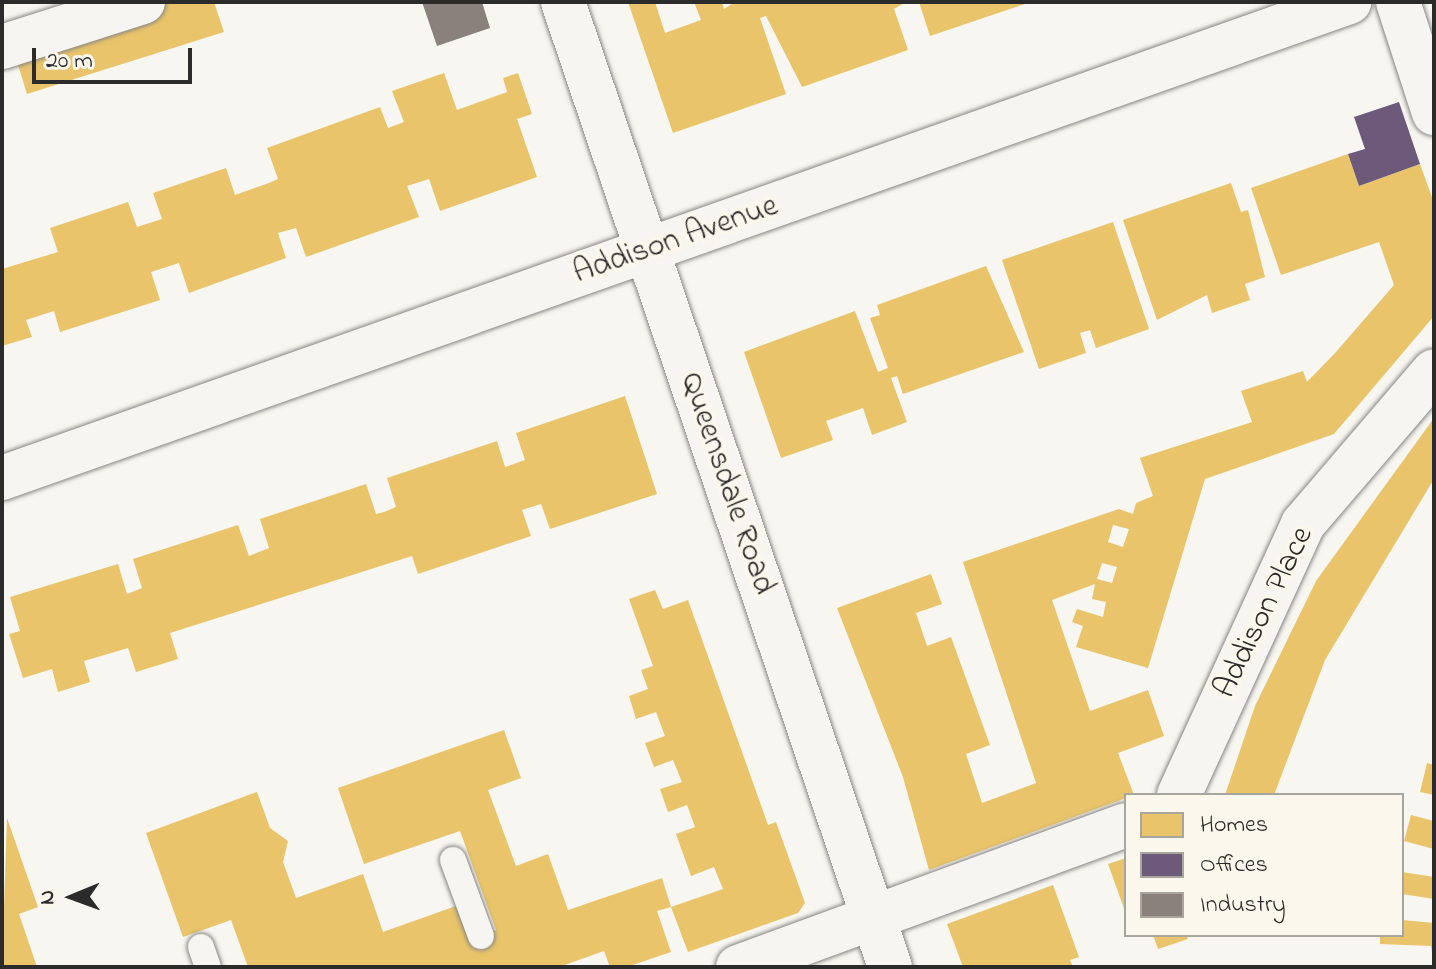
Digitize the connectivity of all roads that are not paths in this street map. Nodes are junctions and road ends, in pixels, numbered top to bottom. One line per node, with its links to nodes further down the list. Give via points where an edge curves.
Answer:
1 (143, 2): 5 (street)
2 (563, 2): 7 (street, Queensdale Road)
3 (1349, 2): 7 (street, Addison Avenue)
4 (1398, 2): 6 (street)
5 (2, 47)
6 (1434, 113)
7 (647, 251): 9 (street, Addison Avenue); 13 (street, Queensdale Road)
8 (1434, 371): 10 (street, Addison Place, via 1303,524)
9 (2, 478)
10 (1180, 793)
11 (1124, 826): 13 (street)
12 (453, 860): 14 (lane)
13 (872, 916): 15 (street); 16 (street, Queensdale Road)
14 (481, 936)
15 (738, 967)
16 (890, 967)

